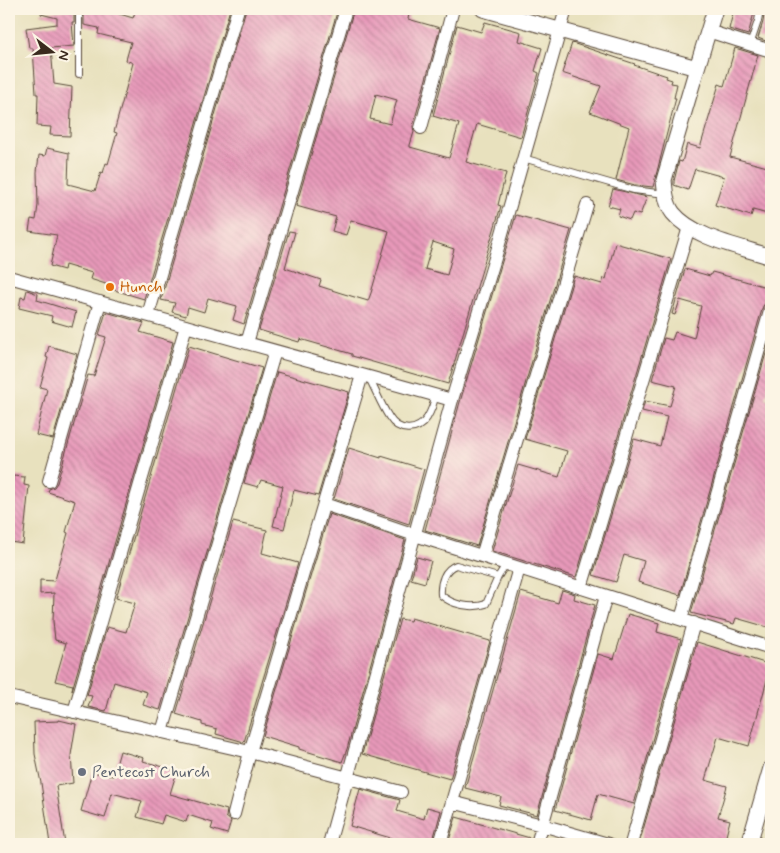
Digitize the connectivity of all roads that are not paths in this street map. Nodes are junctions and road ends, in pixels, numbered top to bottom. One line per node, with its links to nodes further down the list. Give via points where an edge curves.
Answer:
1 (80, 9): 14 (lane)
2 (238, 9): 24 (street)
3 (346, 9): 26 (street)
4 (453, 9): 15 (street)
5 (483, 9): 9 (street)
6 (566, 9): 9 (street)
7 (715, 9): 10 (street)
8 (760, 9): 11 (lane)
9 (560, 30): 13 (street); 16 (street)
10 (708, 31): 11 (street); 13 (street)
11 (750, 44): 12 (street)
12 (771, 51)
13 (697, 68): 17 (street, via 664,180)
14 (79, 74)
15 (421, 128)
16 (523, 158): 17 (lane, via 634,190); 30 (street)
17 (665, 194): 19 (street, via 672,213)
18 (586, 205): 34 (street)
19 (688, 227): 20 (street); 38 (street)
20 (771, 257)
21 (9, 277): 22 (street)
22 (100, 302): 24 (street); 31 (street)
23 (771, 308): 40 (street)
24 (148, 316): 25 (street)
25 (186, 326): 26 (street); 44 (street)
26 (247, 343): 27 (street)
27 (275, 351): 28 (street); 45 (street)
28 (366, 376): 29 (street); 29 (lane, via 389,418 407,430 416,428 427,419); 32 (street)
29 (436, 396): 30 (street)
30 (452, 400): 33 (street)
31 (49, 481)
32 (324, 504): 33 (street); 46 (street)
33 (415, 535): 34 (street); 48 (street)
34 (482, 556): 35 (street)
35 (506, 564): 36 (street); 37 (lane)
36 (519, 568): 38 (street); 51 (street)
37 (498, 577): 37 (lane, via 486,604 479,607 447,600 441,595 445,574 456,564)
38 (581, 588): 39 (street)
39 (606, 596): 40 (street); 53 (street)
40 (681, 619): 41 (street)
41 (694, 623): 42 (street); 58 (street)
42 (771, 648)
43 (9, 697): 44 (street)
44 (74, 712): 45 (street)
45 (162, 732): 46 (street)
46 (250, 752): 48 (street); 52 (street)
47 (771, 768): 50 (street)
48 (348, 777): 49 (street); 54 (street)
49 (401, 792)
50 (767, 797): 59 (street)
51 (452, 802): 53 (street); 55 (street)
52 (234, 814)
53 (542, 825): 56 (street); 57 (street)
54 (329, 844)
55 (440, 844)
56 (537, 844)
57 (608, 844)
58 (631, 844)
59 (749, 844)

